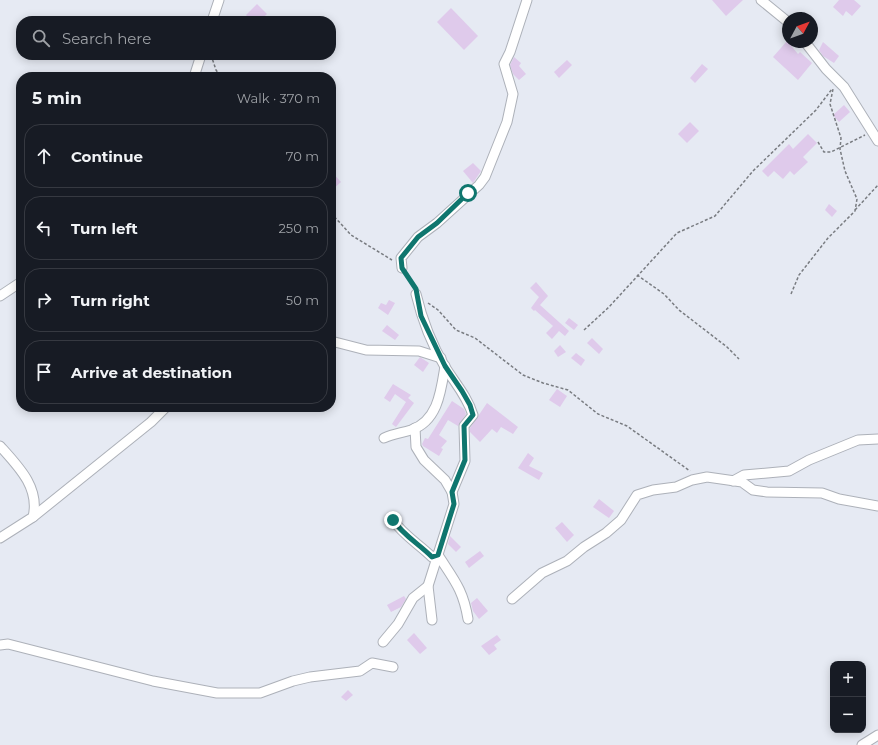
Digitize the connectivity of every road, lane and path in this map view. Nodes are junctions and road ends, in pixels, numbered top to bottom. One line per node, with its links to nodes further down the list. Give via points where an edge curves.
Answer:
1 (219, 0): 4 (street)
2 (527, 0): 18 (street, via 504,64 513,94 507,122 485,177 437,223 418,237 401,258)
3 (761, 0): 5 (street)
4 (214, 16)
5 (782, 17)
6 (810, 48): 11 (street, via 844,86)
7 (199, 60): 9 (street)
8 (213, 60): 10 (path)
9 (196, 72)
10 (217, 72)
11 (873, 132): 12 (street); 14 (path)
12 (878, 141)
13 (818, 142): 14 (path, via 824,152)
14 (840, 149): 16 (path, via 845,171 857,199); 19 (path, via 841,138 830,104 833,87 816,110 753,171 715,216 677,233)
15 (878, 185): 16 (path)
16 (855, 211): 22 (path, via 828,238 800,275)
17 (336, 218): 18 (path, via 351,235 383,253)
18 (402, 268): 21 (path, via 416,289)
19 (637, 275): 24 (path, via 609,307); 26 (path, via 664,294 679,310)
20 (16, 285): 23 (street)
21 (416, 294): 27 (street, via 421,316); 33 (path, via 438,310 456,330 475,338 523,375 568,390 598,414 627,426 694,474)
22 (791, 294)
23 (0, 296)
24 (584, 330)
25 (336, 343): 27 (street, via 366,350 419,351)
26 (739, 359)
27 (443, 362): 29 (street, via 437,405 430,417); 35 (street, via 462,391 473,415 464,426 465,460)
28 (161, 412): 37 (street)
29 (415, 428): 30 (street); 35 (street, via 416,447 424,460 445,480)
30 (384, 438)
31 (878, 439): 34 (street, via 858,440 789,470 744,474)
32 (0, 446): 37 (street, via 19,467 33,490)
33 (697, 479): 34 (street, via 707,477); 42 (street, via 676,487 637,495 621,520 606,533 567,561 542,573)
34 (733, 481): 36 (street, via 742,482 753,490 822,493 838,499)
35 (452, 492): 40 (street, via 454,504)
36 (878, 506)
37 (33, 517): 39 (street)
38 (393, 520): 40 (street, via 405,535 432,557)
39 (0, 538)
40 (438, 555): 41 (street); 43 (street, via 459,586)
41 (428, 586): 44 (street); 45 (street, via 413,598 398,624)
42 (512, 599)
43 (468, 619)
44 (432, 620)
45 (383, 642)
46 (0, 645): 47 (street, via 8,644 153,681 217,693 260,693 310,677 360,671 372,663)
47 (394, 667)
48 (878, 735): 49 (street)
49 (862, 745)

